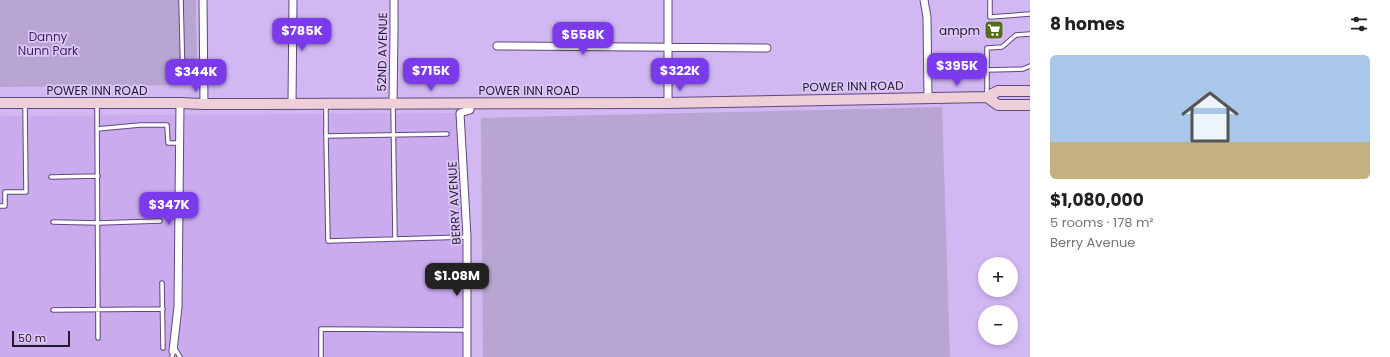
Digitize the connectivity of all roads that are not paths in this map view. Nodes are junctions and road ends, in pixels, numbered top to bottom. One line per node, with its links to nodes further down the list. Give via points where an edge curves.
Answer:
1 (182, 0): 15 (lane)
2 (204, 0): 26 (street)
3 (293, 0): 27 (street)
4 (394, 0): 23 (street, 52ND AVENUE)
5 (668, 0): 11 (street)
6 (924, 0): 18 (street, via 927,17)
7 (990, 0): 8 (lane, via 990,17)
8 (1030, 14)
9 (1030, 34): 14 (lane, via 1016,35 1002,47 987,48)
10 (497, 46): 11 (street)
11 (668, 46): 12 (street); 25 (street)
12 (767, 48)
13 (1030, 66): 14 (lane, via 1023,69)
14 (987, 70): 17 (lane)
15 (183, 82)
16 (1030, 91): 17 (main road, POWER INN ROAD, via 998,91)
17 (987, 97): 18 (main road, POWER INN ROAD); 29 (main road, POWER INN ROAD, via 998,105)
18 (928, 98): 25 (main road, POWER INN ROAD)
19 (0, 102): 20 (main road, POWER INN ROAD)
20 (25, 102): 21 (main road, POWER INN ROAD); 37 (lane, via 26,192 5,192 5,206)
21 (97, 102): 22 (main road, POWER INN ROAD); 30 (lane)
22 (180, 103): 26 (main road, POWER INN ROAD); 34 (street)
23 (393, 103): 24 (main road, POWER INN ROAD); 28 (main road, POWER INN ROAD); 32 (lane)
24 (470, 103): 25 (main road, POWER INN ROAD); 41 (street, BERRY AVENUE, via 470,110 460,113)
25 (668, 103)
26 (204, 104): 27 (main road, POWER INN ROAD)
27 (292, 104): 28 (main road, POWER INN ROAD)
28 (326, 104): 33 (lane)
29 (1030, 105)
30 (98, 129): 34 (lane, via 167,125 168,143); 35 (lane)
31 (447, 134): 32 (lane)
32 (393, 135): 33 (lane); 42 (lane)
33 (326, 136): 42 (lane, via 328,241)
34 (179, 143): 50 (street, via 178,307)
35 (98, 176): 36 (lane); 40 (lane)
36 (51, 177)
37 (0, 206)
38 (160, 221): 40 (lane)
39 (53, 222): 40 (lane)
40 (98, 223): 46 (lane)
41 (467, 237): 42 (lane); 47 (street, BERRY AVENUE)
42 (395, 239)
43 (162, 283): 44 (lane)
44 (163, 308): 46 (lane); 49 (lane)
45 (53, 310): 46 (lane)
46 (98, 310): 48 (lane)
47 (466, 330): 52 (lane, via 321,329); 53 (street, BERRY AVENUE)
48 (98, 338)
49 (163, 348)
50 (173, 351): 51 (lane)
51 (180, 357)
52 (321, 357)
53 (466, 357)

